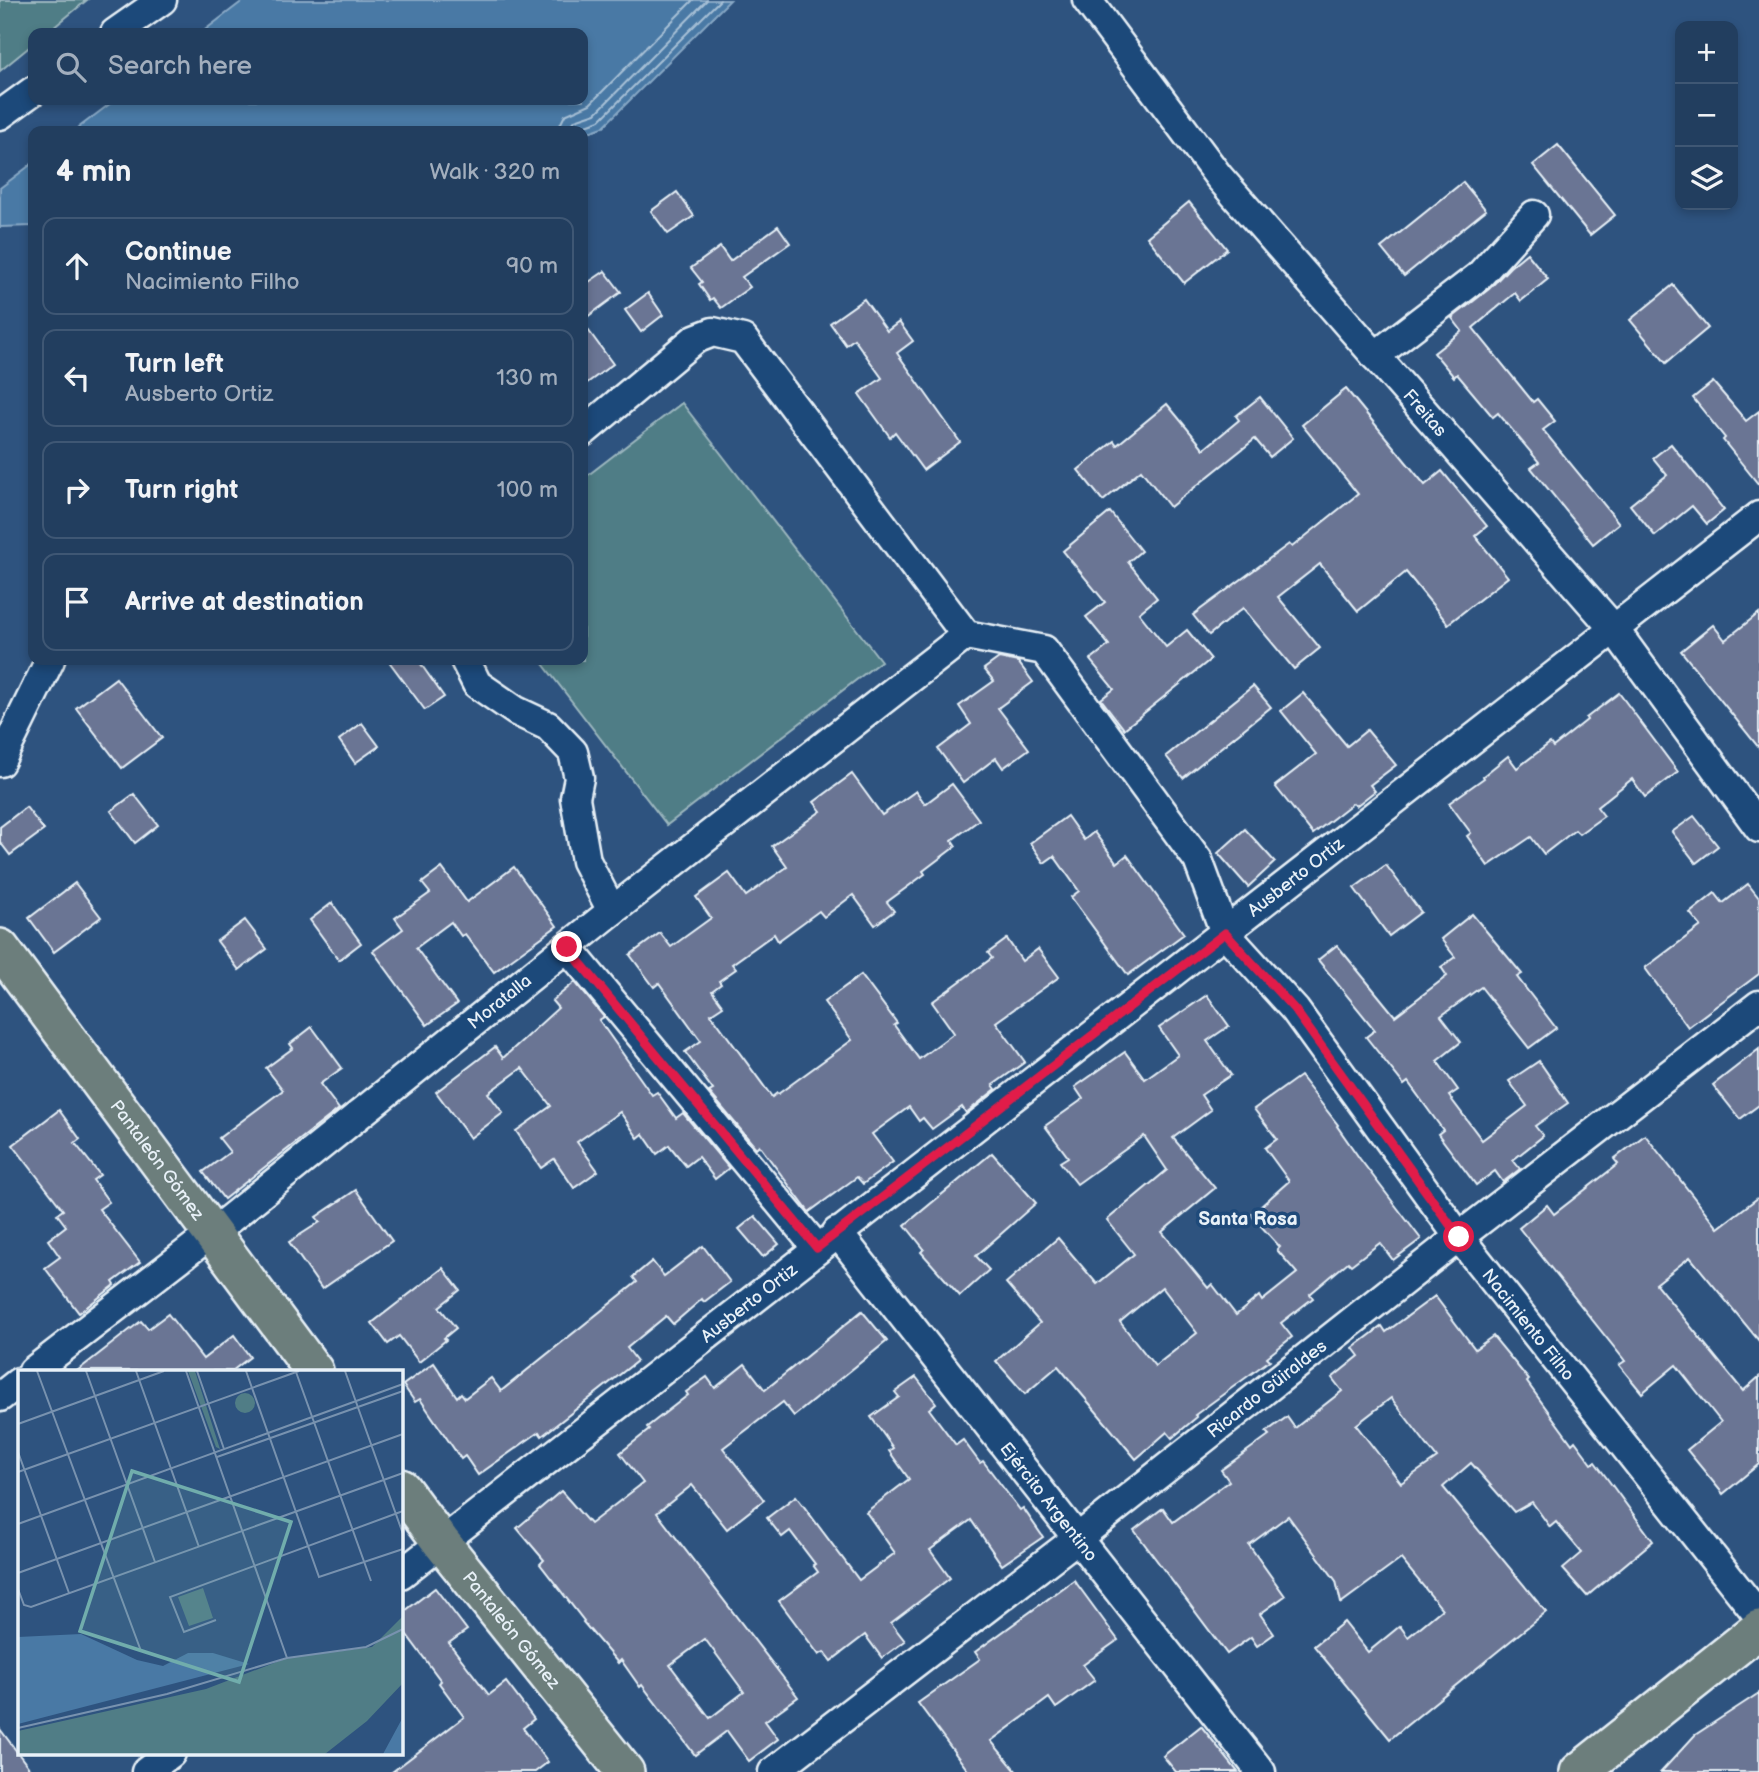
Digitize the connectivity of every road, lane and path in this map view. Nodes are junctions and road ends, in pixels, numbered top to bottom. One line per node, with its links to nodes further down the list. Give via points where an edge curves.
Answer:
1 (162, 0): 3 (street)
2 (1087, 0): 7 (street, Freitas, via 1219,177)
3 (122, 28)
4 (28, 95): 5 (street)
5 (0, 115)
6 (1534, 215): 7 (street, via 1479,276)
7 (1375, 356): 10 (street, Freitas)
8 (588, 428): 11 (street, via 695,339 713,332 743,339)
9 (1759, 516): 10 (street, Ausberto Ortiz)
10 (1614, 629): 15 (street, Freitas); 17 (street, Ausberto Ortiz)
11 (966, 635): 16 (street, Moratalla); 17 (street, via 1044,650 1198,860)
12 (48, 665): 14 (street)
13 (468, 665): 16 (street, via 477,684 548,726 573,752 586,861)
14 (0, 762)
15 (1759, 828)
16 (612, 911): 18 (street, Moratalla)
17 (1225, 933): 22 (street, Nacimiento Filho, via 1295,1010); 23 (street, Ausberto Ortiz)
18 (567, 947): 21 (street, Moratalla); 23 (street, Ejército Argentino)
19 (0, 948): 21 (main road, Pantaleón Gómez)
20 (1759, 1005): 22 (street, Ricardo Güiraldes)
21 (211, 1234): 24 (street, Moratalla); 25 (main road, Pantaleón Gómez)
22 (1459, 1237): 29 (street, Ricardo Güiraldes); 32 (street, Nacimiento Filho)
23 (827, 1240): 29 (street, Ejército Argentino); 30 (street, Ausberto Ortiz)
24 (34, 1370)
25 (313, 1370)
26 (18, 1383): 27 (street)
27 (0, 1397)
28 (402, 1489): 30 (main road, Pantaleón Gómez)
29 (1079, 1537): 37 (street, Ricardo Güiraldes); 38 (street, Ejército Argentino)
30 (441, 1542): 31 (street, Ausberto Ortiz); 36 (main road, Pantaleón Gómez)
31 (402, 1573)
32 (1759, 1616)
33 (1759, 1629): 39 (main road)
34 (170, 1754): 35 (street)
35 (146, 1772)
36 (625, 1772)
37 (773, 1772)
38 (1261, 1772)
39 (1579, 1772)

